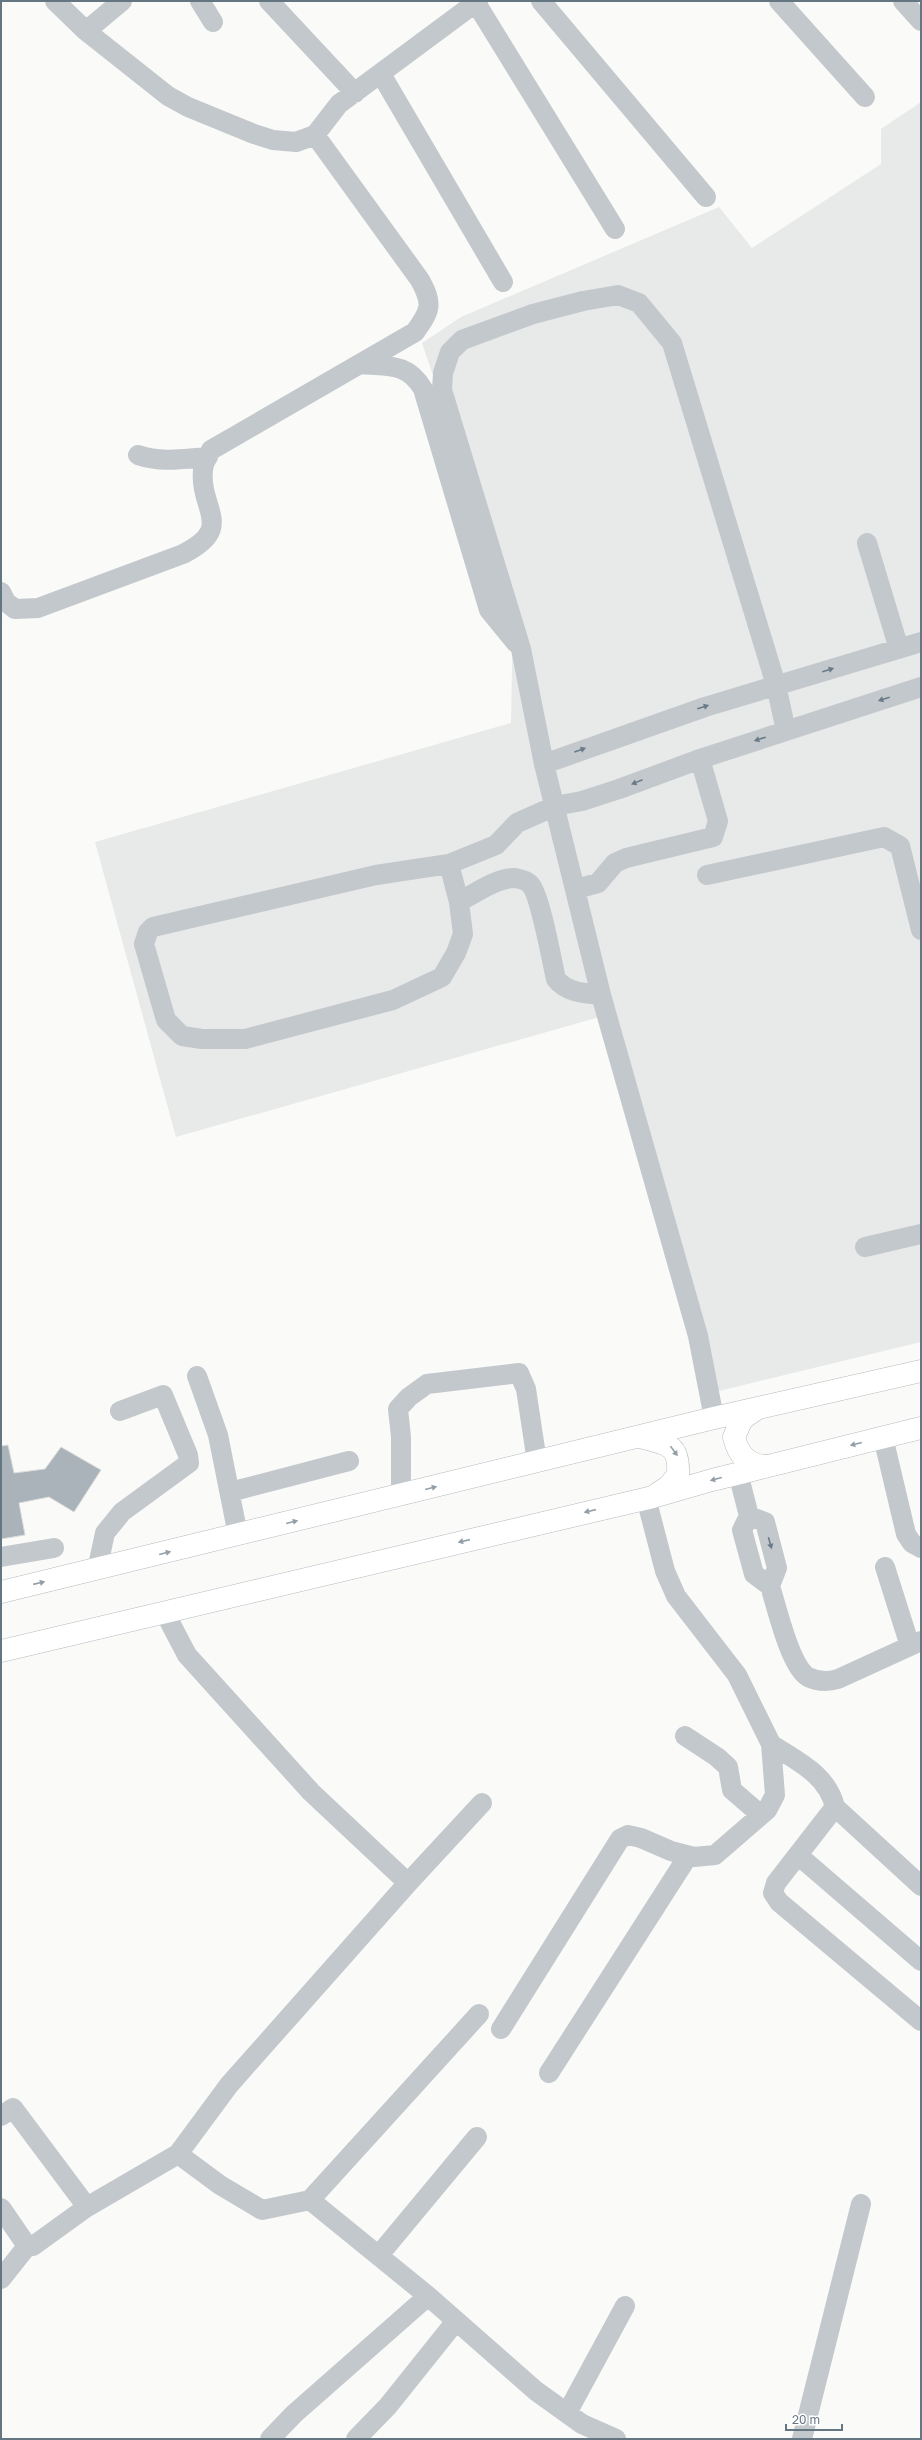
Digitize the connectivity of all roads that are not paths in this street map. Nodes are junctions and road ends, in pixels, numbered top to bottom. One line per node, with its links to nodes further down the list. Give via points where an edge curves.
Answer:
1 (55, 1): 11 (street)
2 (122, 1): 11 (street)
3 (200, 1): 10 (street)
4 (269, 1): 13 (street)
5 (541, 1): 16 (street)
6 (778, 1): 14 (street)
7 (903, 1): 9 (street)
8 (477, 2): 12 (street); 17 (street)
9 (921, 21)
10 (213, 22)
11 (86, 31): 15 (street, via 168,96 188,107 274,140 296,142)
12 (381, 74): 13 (street); 18 (street)
13 (355, 93): 15 (street, via 339,104)
14 (866, 97)
15 (315, 135): 19 (street, via 420,280 429,297 427,316 415,332)
16 (706, 197)
17 (615, 229)
18 (503, 282)
19 (360, 364): 21 (street, via 226,440 211,450); 26 (street, via 408,371 415,376 423,389 489,610)
20 (138, 454): 21 (street, via 166,461)
21 (208, 457): 23 (street, via 203,469 203,484 213,520 209,534 199,546 38,608 16,609 6,602)
22 (867, 542): 25 (street)
23 (1, 592)
24 (921, 642): 25 (street)
25 (899, 649): 27 (street, one-way to 25)
26 (522, 650): 27 (street, via 442,390 443,373 450,352 462,340 533,314 618,295 639,302 672,343); 31 (street)
27 (776, 685): 29 (street); 31 (street, one-way to 27, via 698,709)
28 (921, 687): 29 (street, one-way to 29)
29 (786, 731): 30 (street, one-way to 30)
30 (700, 759): 32 (street, one-way to 32, via 582,801); 35 (street, via 718,821 713,837 626,858 615,863 598,883)
31 (544, 764): 32 (street)
32 (555, 806): 33 (street, via 517,824 496,845); 35 (street)
33 (449, 864): 36 (street); 36 (street, via 376,875 153,927 148,932 144,944 166,1020 182,1036 202,1040 245,1039 393,1000 442,977 456,953 463,934)
34 (707, 874): 37 (street, via 884,836 900,846)
35 (576, 889): 38 (street)
36 (459, 902): 38 (street, via 495,883 514,878 530,884 537,899 556,979 562,986 574,991)
37 (921, 930)
38 (601, 995): 45 (street, via 698,1336)
39 (921, 1234): 40 (street)
40 (864, 1247)
41 (921, 1371): 43 (main road)
42 (197, 1376): 53 (street, via 218,1435)
43 (755, 1410): 45 (main road); 51 (main road, via 742,1419 734,1437 740,1454 756,1465)
44 (120, 1411): 61 (street, via 163,1395 189,1463 122,1512 105,1533)
45 (714, 1418): 47 (main road)
46 (921, 1428): 48 (main road)
47 (639, 1436): 50 (main road); 55 (main road, one-way to 55, via 672,1447 677,1456 678,1475 668,1487)
48 (883, 1437): 51 (main road, one-way to 51); 58 (street, via 906,1534 912,1543)
49 (349, 1462): 53 (street)
50 (537, 1462): 54 (main road, one-way to 50); 54 (street, via 526,1388 519,1373 427,1384 398,1409 401,1437)
51 (766, 1466): 52 (main road)
52 (738, 1473): 55 (main road, one-way to 55); 64 (street, via 749,1516 765,1522 777,1568 770,1586 796,1664 807,1677 829,1682)
53 (230, 1492): 56 (street)
54 (401, 1495): 56 (main road, one-way to 54)
55 (650, 1497): 63 (main road, one-way to 63); 67 (street, via 665,1571 676,1596 737,1675)
56 (238, 1535): 61 (main road, one-way to 56)
57 (54, 1548): 59 (street)
58 (921, 1548)
59 (1, 1557)
60 (885, 1567): 64 (street)
61 (97, 1570): 62 (main road, one-way to 61)
62 (1, 1592)
63 (165, 1613): 65 (main road); 73 (street, via 187,1655 311,1792)
64 (916, 1643)
65 (1, 1651)
66 (685, 1736): 70 (street, via 728,1767 732,1790)
67 (771, 1744): 69 (street, via 821,1778 832,1794); 70 (street, via 775,1795 767,1810)
68 (482, 1803): 73 (street)
69 (835, 1807): 72 (street); 74 (street)
70 (761, 1815): 71 (street, via 715,1856)
71 (688, 1856): 78 (street, via 641,1838 628,1835 620,1839); 79 (street)
72 (798, 1856): 75 (street); 77 (street, via 776,1883 773,1893 779,1902)
73 (408, 1883): 82 (street, via 229,2085)
74 (921, 1886)
75 (921, 1961)
76 (479, 2014): 83 (street)
77 (921, 2020)
78 (501, 2029)
79 (549, 2073)
80 (1, 2116): 85 (street, via 13,2108)
81 (477, 2137): 88 (street)
82 (178, 2154): 83 (street, via 220,2185 262,2210); 85 (street)
83 (310, 2200): 88 (street)
84 (861, 2204): 97 (street)
85 (87, 2207): 87 (street, via 33,2246)
86 (1, 2208): 87 (street)
87 (28, 2245): 89 (street)
88 (379, 2255): 90 (street)
89 (1, 2279)
90 (428, 2296): 92 (street); 94 (street, via 294,2414)
91 (625, 2306): 93 (street)
92 (456, 2321): 93 (street, via 536,2392); 95 (street, via 388,2406)
93 (567, 2413): 96 (street, via 582,2424)
94 (270, 2439)
95 (356, 2439)
96 (616, 2439)
97 (802, 2439)

